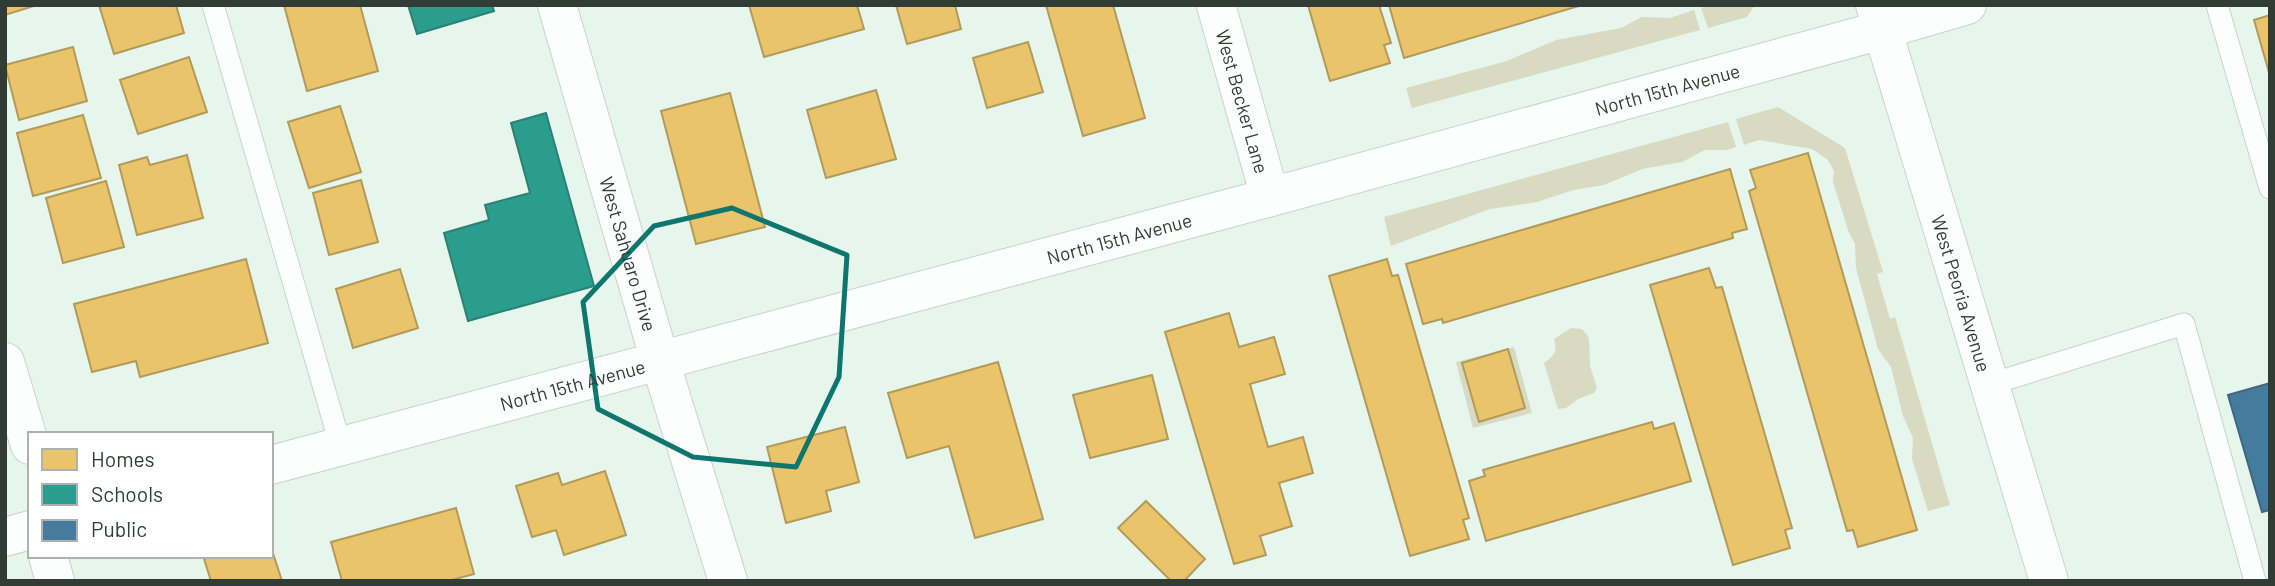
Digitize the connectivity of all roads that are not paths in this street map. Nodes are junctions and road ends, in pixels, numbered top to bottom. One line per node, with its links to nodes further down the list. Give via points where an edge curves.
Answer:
1 (213, 5): 13 (lane)
2 (557, 5): 9 (street, West Sahuaro Drive)
3 (1216, 5): 8 (street, West Becker Lane)
4 (1967, 5): 6 (street, North 15th Avenue)
5 (2217, 5): 7 (lane)
6 (1879, 18): 8 (street, North 15th Avenue); 11 (street, West Peoria Avenue)
7 (2270, 188)
8 (1270, 197): 9 (street, North 15th Avenue)
9 (660, 361): 13 (street, North 15th Avenue); 19 (street, West Sahuaro Drive)
10 (5, 362): 12 (street)
11 (1991, 384): 20 (street, West Peoria Avenue); 21 (lane, via 2184,324)
12 (28, 438)
13 (341, 447): 14 (street, North 15th Avenue)
14 (273, 464)
15 (28, 531): 16 (street)
16 (5, 537)
17 (49, 558): 18 (street)
18 (55, 581)
19 (728, 581)
20 (2049, 581)
21 (2255, 581)

